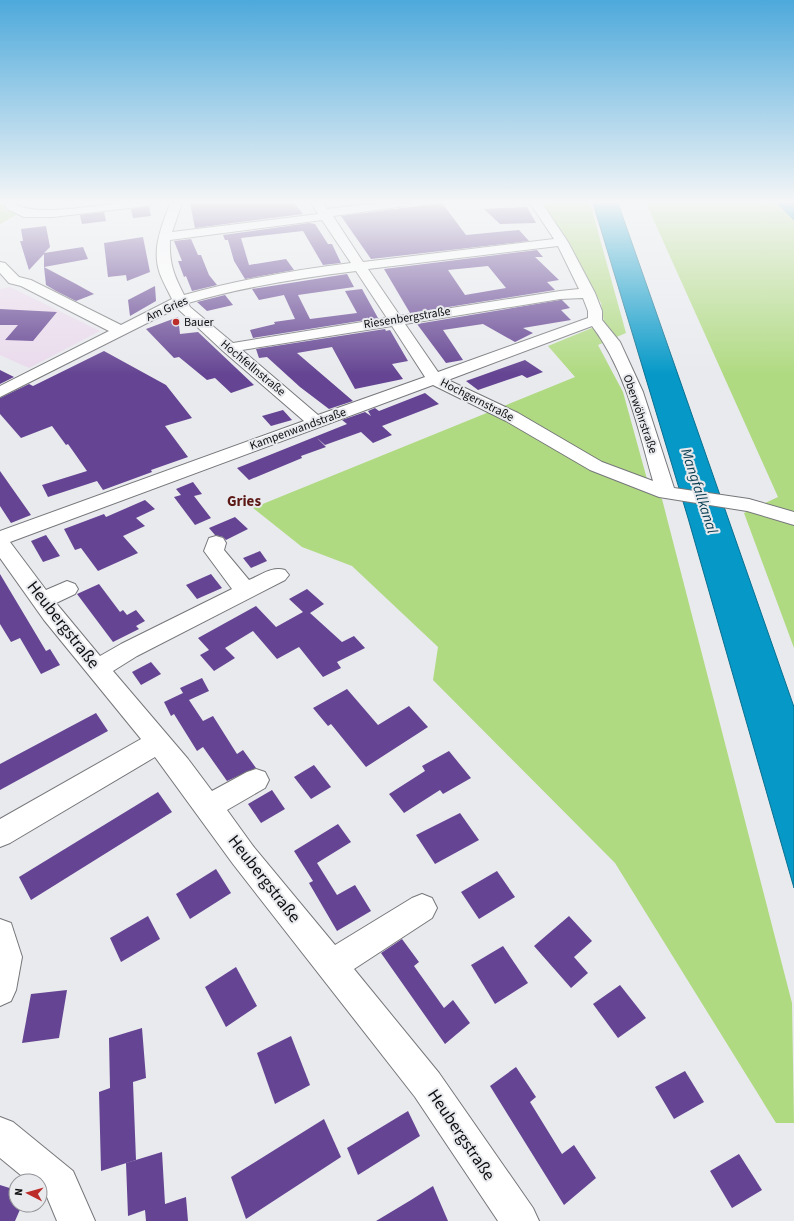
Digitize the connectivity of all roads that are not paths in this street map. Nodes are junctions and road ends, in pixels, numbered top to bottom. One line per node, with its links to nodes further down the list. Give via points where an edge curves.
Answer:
1 (164, 260): 8 (street, Hochfellnstraße, via 166,274)
2 (355, 260): 6 (street, Hochgernstraße)
3 (416, 260): 6 (street, Am Gries)
4 (571, 260): 7 (street, Oberwöhrstraße)
5 (0, 266): 11 (street, via 14,280 26,283)
6 (359, 266): 8 (street, Am Gries, via 268,279); 9 (street, Hochgernstraße)
7 (588, 293): 9 (street, Riesenbergstraße); 10 (street, Oberwöhrstraße, via 595,311)
8 (180, 301): 11 (street, Am Gries); 12 (street, Hochfellnstraße, via 184,309)
9 (396, 320): 12 (street, Riesenbergstraße); 13 (street, Hochgernstraße)
10 (595, 320): 13 (street, Kampenwandstraße); 16 (street, Oberwöhrstraße, via 612,342 635,392)
11 (121, 330): 14 (street, Am Gries)
12 (228, 348): 15 (street, Hochfellnstraße)
13 (434, 378): 15 (street, Kampenwandstraße); 16 (street, Hochgernstraße, via 512,417 596,466)
14 (0, 392)
15 (316, 422): 18 (street, Kampenwandstraße)
16 (669, 494): 17 (street, via 749,505)
17 (794, 519)
18 (0, 538)
19 (0, 543): 24 (street, Heubergstraße)
20 (216, 543): 23 (street, via 214,551)
21 (278, 575): 23 (street)
22 (67, 589): 24 (street)
23 (246, 591): 25 (street, via 129,650)
24 (42, 601): 25 (street, Heubergstraße)
25 (98, 669): 26 (street, Heubergstraße)
26 (158, 742): 28 (street, Heubergstraße); 29 (street)
27 (256, 780): 28 (street)
28 (208, 807): 32 (street, Heubergstraße, via 243,855)
29 (0, 834)
30 (422, 908): 32 (street)
31 (0, 934): 33 (street, via 7,957)
32 (332, 964): 36 (street, Heubergstraße, via 427,1085)
33 (0, 990)
34 (0, 1135): 35 (street, via 60,1184)
35 (76, 1221)
36 (520, 1221)

